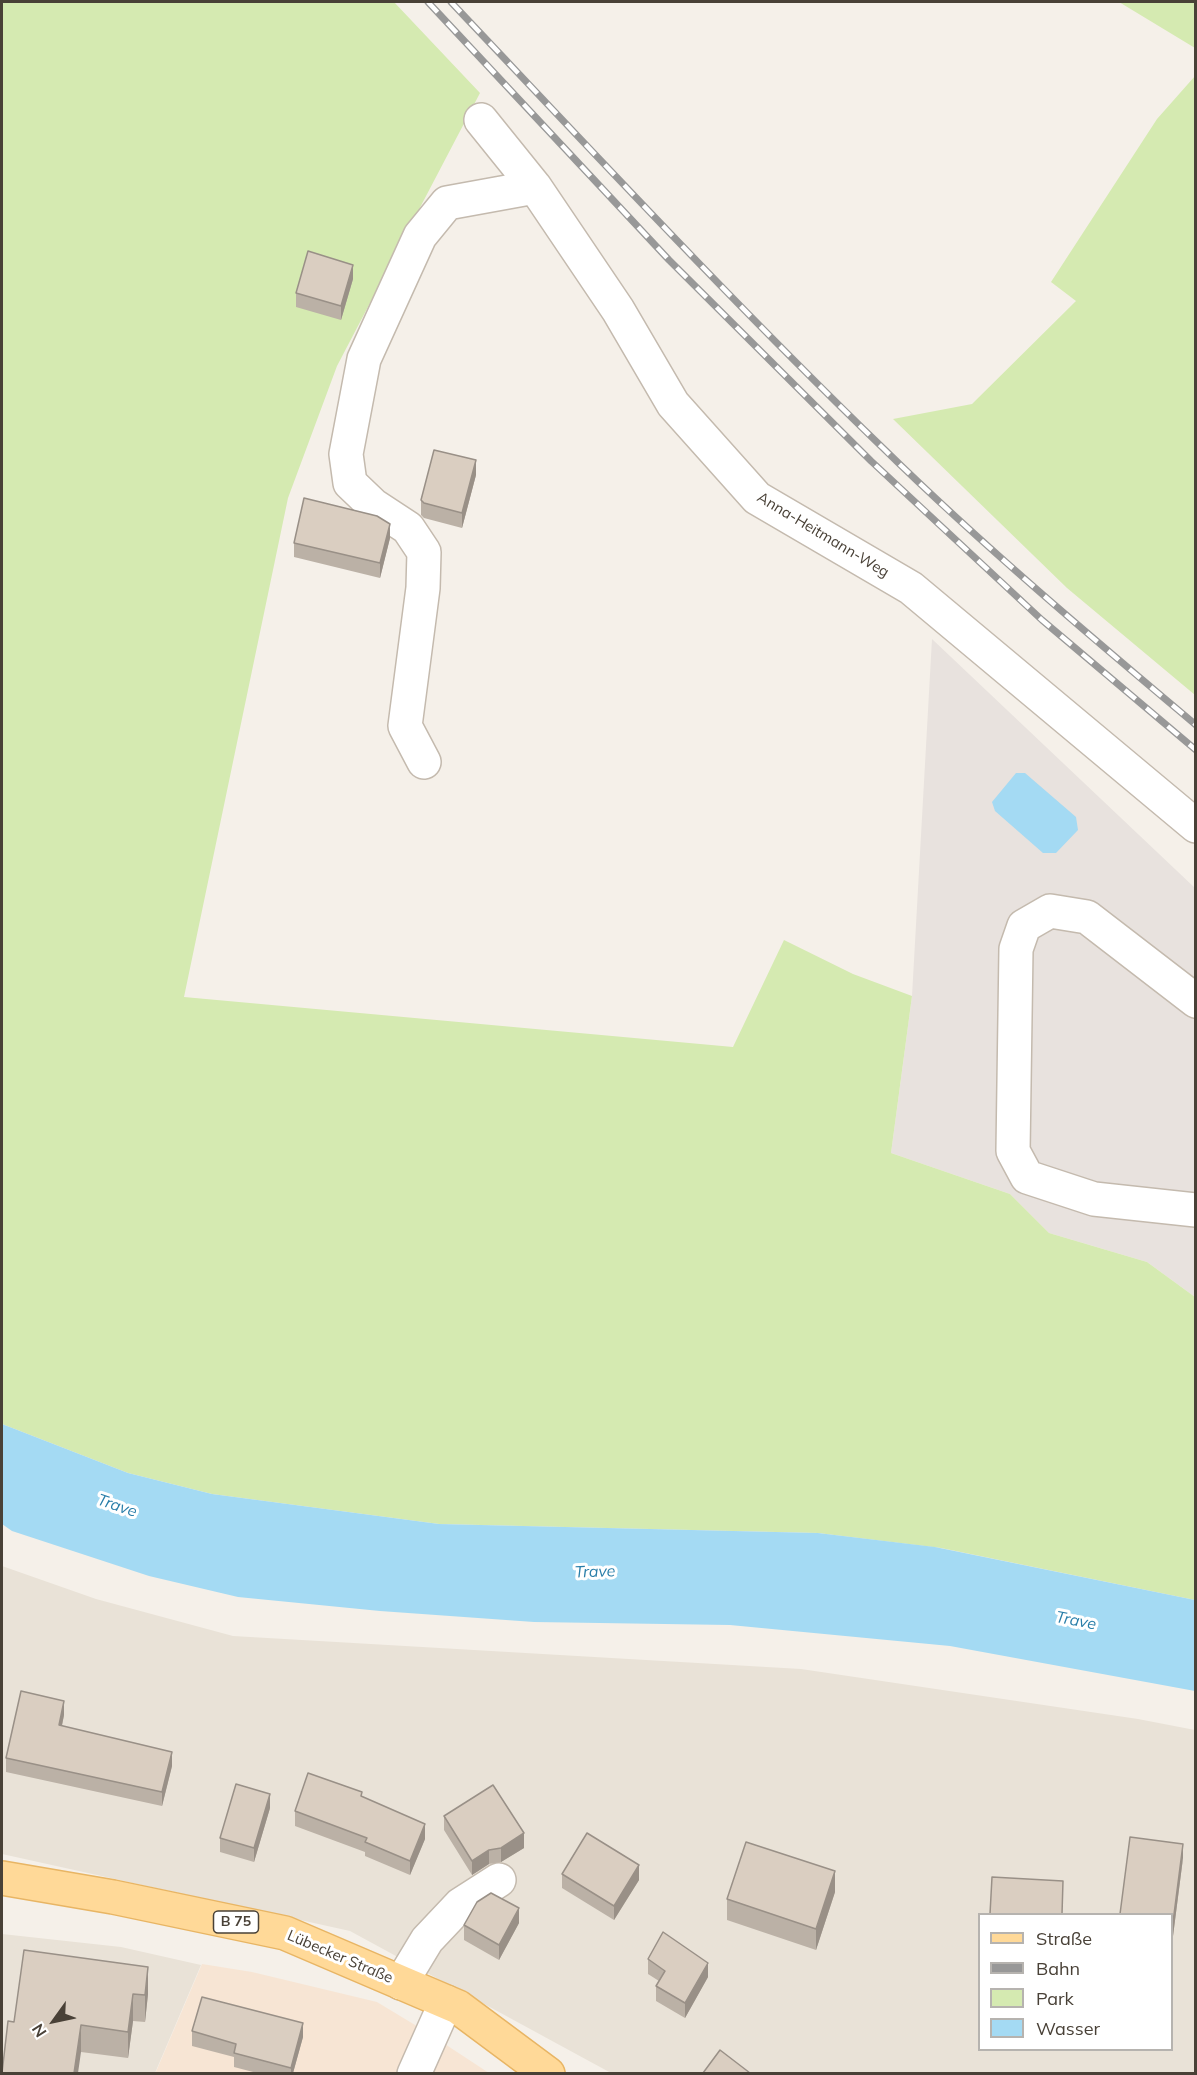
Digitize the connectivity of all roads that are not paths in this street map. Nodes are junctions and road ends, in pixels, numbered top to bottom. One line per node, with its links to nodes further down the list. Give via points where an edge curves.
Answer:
1 (481, 120): 2 (street, Anna-Heitmann-Weg)
2 (535, 187): 3 (street, via 447,203 420,236 364,359 346,454 350,483 373,505 408,528 424,552 405,726); 4 (street, Anna-Heitmann-Weg, via 618,310 673,404 757,498 910,588)
3 (424, 762)
4 (1196, 826)
5 (1196, 1001): 6 (street, via 1088,917 1050,910 1024,926 1016,949 1013,1151 1027,1177 1094,1199)
6 (1196, 1210)
7 (2, 1878): 9 (main road, Lübecker Straße / B 75, via 285,1933)
8 (499, 1880): 9 (street, via 460,1905 427,1940)
9 (401, 1983): 10 (main road, Lübecker Straße / B 75)
10 (446, 2002): 11 (street); 12 (main road, Lübecker Straße / B 75)
11 (414, 2073)
12 (548, 2073)

